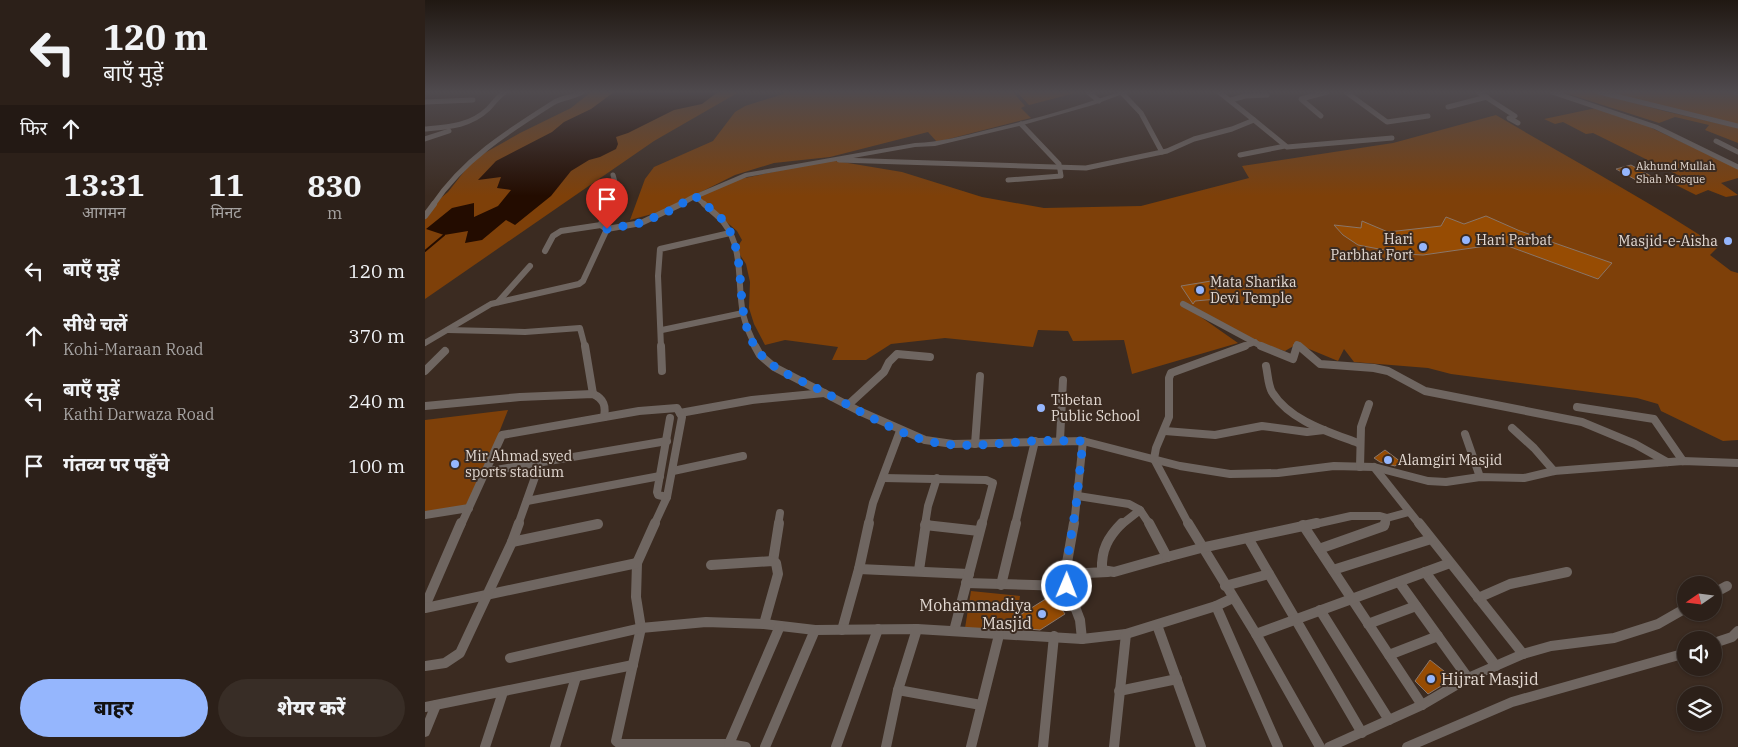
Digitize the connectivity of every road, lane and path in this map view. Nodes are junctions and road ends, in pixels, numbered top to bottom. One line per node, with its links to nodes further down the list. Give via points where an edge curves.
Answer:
1 (458, 127): 9 (street)
2 (519, 127): 24 (street, via 494,141 456,174)
3 (1009, 127): 23 (street, via 935,144 745,175)
4 (1024, 127): 19 (street)
5 (1148, 127): 15 (street)
6 (1237, 127): 15 (street)
7 (1262, 127): 14 (street)
8 (1656, 127): 20 (street)
9 (455, 128): 10 (street); 12 (street)
10 (425, 129)
11 (1393, 138): 14 (street)
12 (425, 140)
13 (1716, 142): 16 (street)
14 (1285, 146): 17 (street)
15 (1162, 152): 19 (street, via 1086,168)
16 (1738, 152)
17 (1239, 155)
18 (839, 160): 19 (street)
19 (1059, 167): 22 (street, via 1060,177)
20 (1738, 167)
21 (613, 175): 25 (street, via 615,182 604,208)
22 (1008, 180)
23 (695, 196): 25 (street, via 641,223); 26 (street, via 724,222)
24 (425, 216)
25 (604, 227): 27 (street, via 561,231 553,236); 29 (street, via 579,284)
26 (730, 233): 31 (street, via 739,261); 33 (street, via 660,249 658,276)
27 (545, 251)
28 (530, 266): 29 (street)
29 (497, 302): 32 (street)
30 (1183, 304): 34 (street)
31 (743, 313): 33 (street); 43 (street, via 760,355 774,367)
32 (448, 330): 35 (street); 44 (street, via 525,332 580,328)
33 (662, 330): 40 (street)
34 (1255, 342): 55 (street, via 1171,373 1171,408); 66 (street, via 1293,359 1297,344 1320,364 1388,371 1425,391 1583,422)
35 (425, 343)
36 (445, 351): 39 (street)
37 (930, 357): 46 (street, via 897,354 884,372)
38 (1266, 366): 53 (street, via 1270,388 1281,403)
39 (425, 371)
40 (662, 371)
41 (980, 376): 62 (street)
42 (1063, 380): 57 (street)
43 (826, 393): 46 (street); 49 (street, via 752,400)
44 (593, 394): 47 (street); 50 (street, via 604,402)
45 (1369, 404): 61 (street, via 1363,415)
46 (848, 405): 54 (street)
47 (425, 406)
48 (1577, 407): 65 (street, via 1654,419)
49 (680, 413): 50 (street, via 677,408 670,408); 71 (street)
50 (605, 417): 72 (street, via 502,435)
51 (670, 418): 58 (street)
52 (1512, 428): 73 (street)
53 (1324, 430): 55 (street, via 1307,432 1262,426 1215,435); 61 (street)
54 (900, 431): 62 (street, via 925,440); 75 (street)
55 (1165, 431): 64 (street)
56 (1465, 434): 77 (street)
57 (1060, 440): 59 (street); 60 (street)
58 (667, 441): 67 (street); 74 (street)
59 (1035, 441): 62 (street); 111 (street)
60 (1083, 441): 64 (street); 78 (street)
61 (1358, 443): 69 (street)
62 (975, 444)
63 (743, 456): 71 (street)
64 (1154, 459): 69 (street, via 1230,474); 94 (street)
65 (1683, 460): 66 (street); 68 (street)
66 (1667, 462): 73 (street)
67 (540, 463): 72 (street); 80 (street)
68 (1738, 463)
69 (1360, 467): 70 (street)
70 (1375, 467): 77 (street, via 1428,481); 83 (street)
71 (673, 471): 79 (street)
72 (484, 472): 81 (street)
73 (1554, 472): 77 (street, via 1524,478)
74 (660, 476): 79 (street, via 657,494); 80 (street)
75 (883, 478): 76 (street); 101 (street, via 867,526)
76 (937, 478): 88 (street); 90 (street, via 992,481 993,490)
77 (1480, 478)
78 (1078, 496): 82 (street, via 1129,504); 107 (street)
79 (667, 498): 98 (street)
80 (527, 501): 93 (street)
81 (469, 508): 85 (street); 122 (street)
82 (1140, 510): 96 (street); 104 (street, via 1119,524 1105,545 1101,563 1103,570)
83 (1409, 512): 86 (street); 92 (street)
84 (780, 513): 97 (street)
85 (425, 515)
86 (1387, 518): 89 (street, via 1351,516); 95 (street, via 1384,526)
87 (598, 524): 93 (street)
88 (925, 525): 90 (street); 102 (street)
89 (1303, 526): 91 (street); 95 (street)
90 (979, 531): 109 (street)
91 (1249, 538): 94 (street); 108 (street)
92 (1431, 539): 99 (street); 103 (street)
93 (512, 542): 116 (street)
94 (1201, 548): 96 (street); 113 (street)
95 (1319, 549): 103 (street)
96 (1167, 558): 104 (street)
97 (773, 561): 100 (street); 126 (street, via 778,566 778,574)
98 (637, 563): 116 (street); 130 (street, via 636,597)
99 (1450, 563): 105 (street); 118 (street)
100 (711, 565)
101 (859, 569): 102 (street); 134 (street)
102 (919, 570): 109 (street)
103 (1333, 570): 119 (street)
104 (1109, 572): 107 (street)
105 (1425, 572): 110 (street); 150 (street)
106 (1567, 572): 118 (street, via 1510,584)
107 (1065, 574): 112 (street)
108 (1269, 574): 113 (street); 125 (street)
109 (967, 578): 111 (street); 135 (street)
110 (1399, 582): 119 (street); 121 (street)
111 (1001, 586): 112 (street)
112 (1067, 586): 142 (street, via 1078,614)
113 (1225, 586): 117 (street)
114 (1727, 586): 115 (street)
115 (1723, 588)
116 (487, 596): 122 (street); 149 (street, via 459,653 445,663)
117 (1233, 598): 120 (street); 137 (street)
118 (1478, 598): 144 (street)
119 (1351, 599): 123 (street); 127 (street)
120 (1215, 606): 128 (street); 174 (street)
121 (1417, 606): 127 (street); 140 (street)
122 (425, 607)
123 (1320, 610): 125 (street); 160 (street)
124 (1677, 613): 144 (street, via 1658,624 1614,638 1551,646)
125 (1294, 620): 137 (street); 162 (street)
126 (764, 624): 129 (street); 130 (street, via 706,622)
127 (1369, 624): 145 (street)
128 (1157, 625): 136 (street); 153 (street)
129 (780, 626): 133 (street); 163 (street)
130 (641, 628): 147 (street); 148 (street)
131 (878, 628): 132 (street); 134 (street); 168 (street)
132 (917, 629): 135 (street); 154 (street)
133 (815, 630): 134 (street); 167 (street)
134 (842, 630)
135 (954, 631): 138 (street)
136 (1126, 634): 142 (street); 155 (street)
137 (1255, 634): 175 (street)
138 (999, 635): 139 (street); 157 (street)
139 (1053, 636): 142 (street); 171 (street)
140 (1438, 636): 145 (street); 152 (street)
141 (1736, 637): 143 (street)
142 (1081, 639)
143 (1722, 641)
144 (1523, 654): 150 (street)
145 (1389, 655): 158 (street)
146 (1677, 656): 177 (street, via 1512,702)
147 (510, 658)
148 (633, 665): 151 (street); 163 (street, via 616,741 620,744)
149 (425, 666)
150 (1496, 666): 152 (street)
151 (577, 677): 156 (street); 165 (street)
152 (1468, 678): 158 (street)
153 (1177, 679): 155 (street); 173 (street)
154 (898, 690): 157 (street); 169 (street)
155 (1119, 691): 172 (street)
156 (503, 692): 159 (street); 164 (street)
157 (981, 705): 170 (street)
158 (1422, 705): 160 (street)
159 (430, 706): 161 (street)
160 (1389, 720): 162 (street)
161 (425, 732)
162 (1362, 733): 176 (street)
163 (729, 744): 166 (street)
164 (485, 747)
165 (555, 747)
166 (746, 747)
167 (765, 747)
168 (836, 747)
169 (886, 747)
170 (971, 747)
171 (1043, 747)
172 (1114, 747)
173 (1201, 747)
174 (1278, 747)
175 (1320, 747)
176 (1329, 747)
177 (1407, 747)

